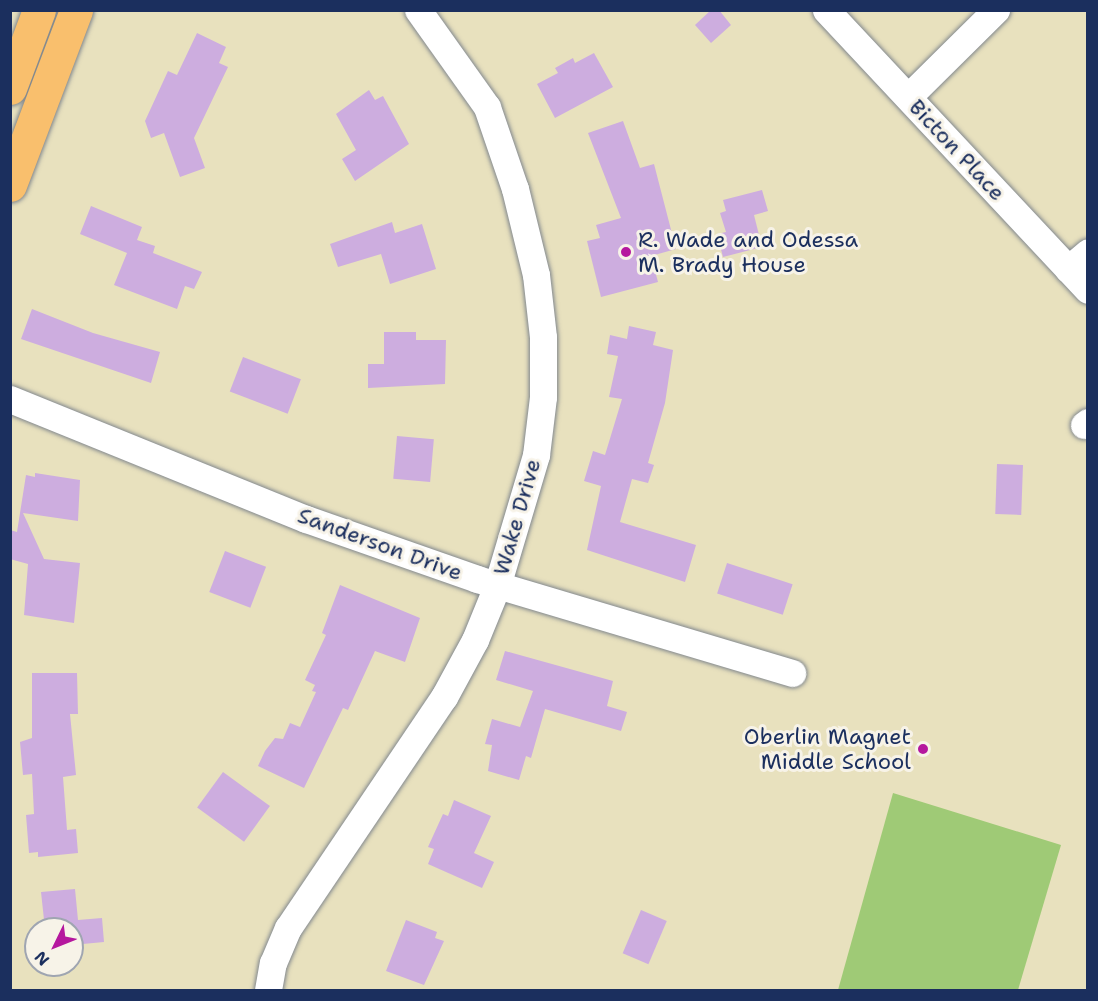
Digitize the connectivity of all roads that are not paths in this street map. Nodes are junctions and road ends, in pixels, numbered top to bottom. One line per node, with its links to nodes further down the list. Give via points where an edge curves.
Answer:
1 (39, 10): 6 (main road)
2 (76, 10): 8 (main road)
3 (418, 10): 12 (street, Wake Drive, via 487,107 515,189 536,275 543,385 536,455)
4 (826, 10): 7 (street, Bicton Place)
5 (996, 10): 7 (street)
6 (10, 88)
7 (908, 98): 9 (street, Bicton Place)
8 (10, 185)
9 (1078, 261): 10 (street, Bicton Place)
10 (1088, 290)
11 (10, 399): 12 (street, Sanderson Drive, via 306,519)
12 (497, 586): 13 (street, Sanderson Drive); 14 (street, Wake Drive, via 475,640 444,697 288,928 273,963)
13 (792, 673)
14 (268, 990)

